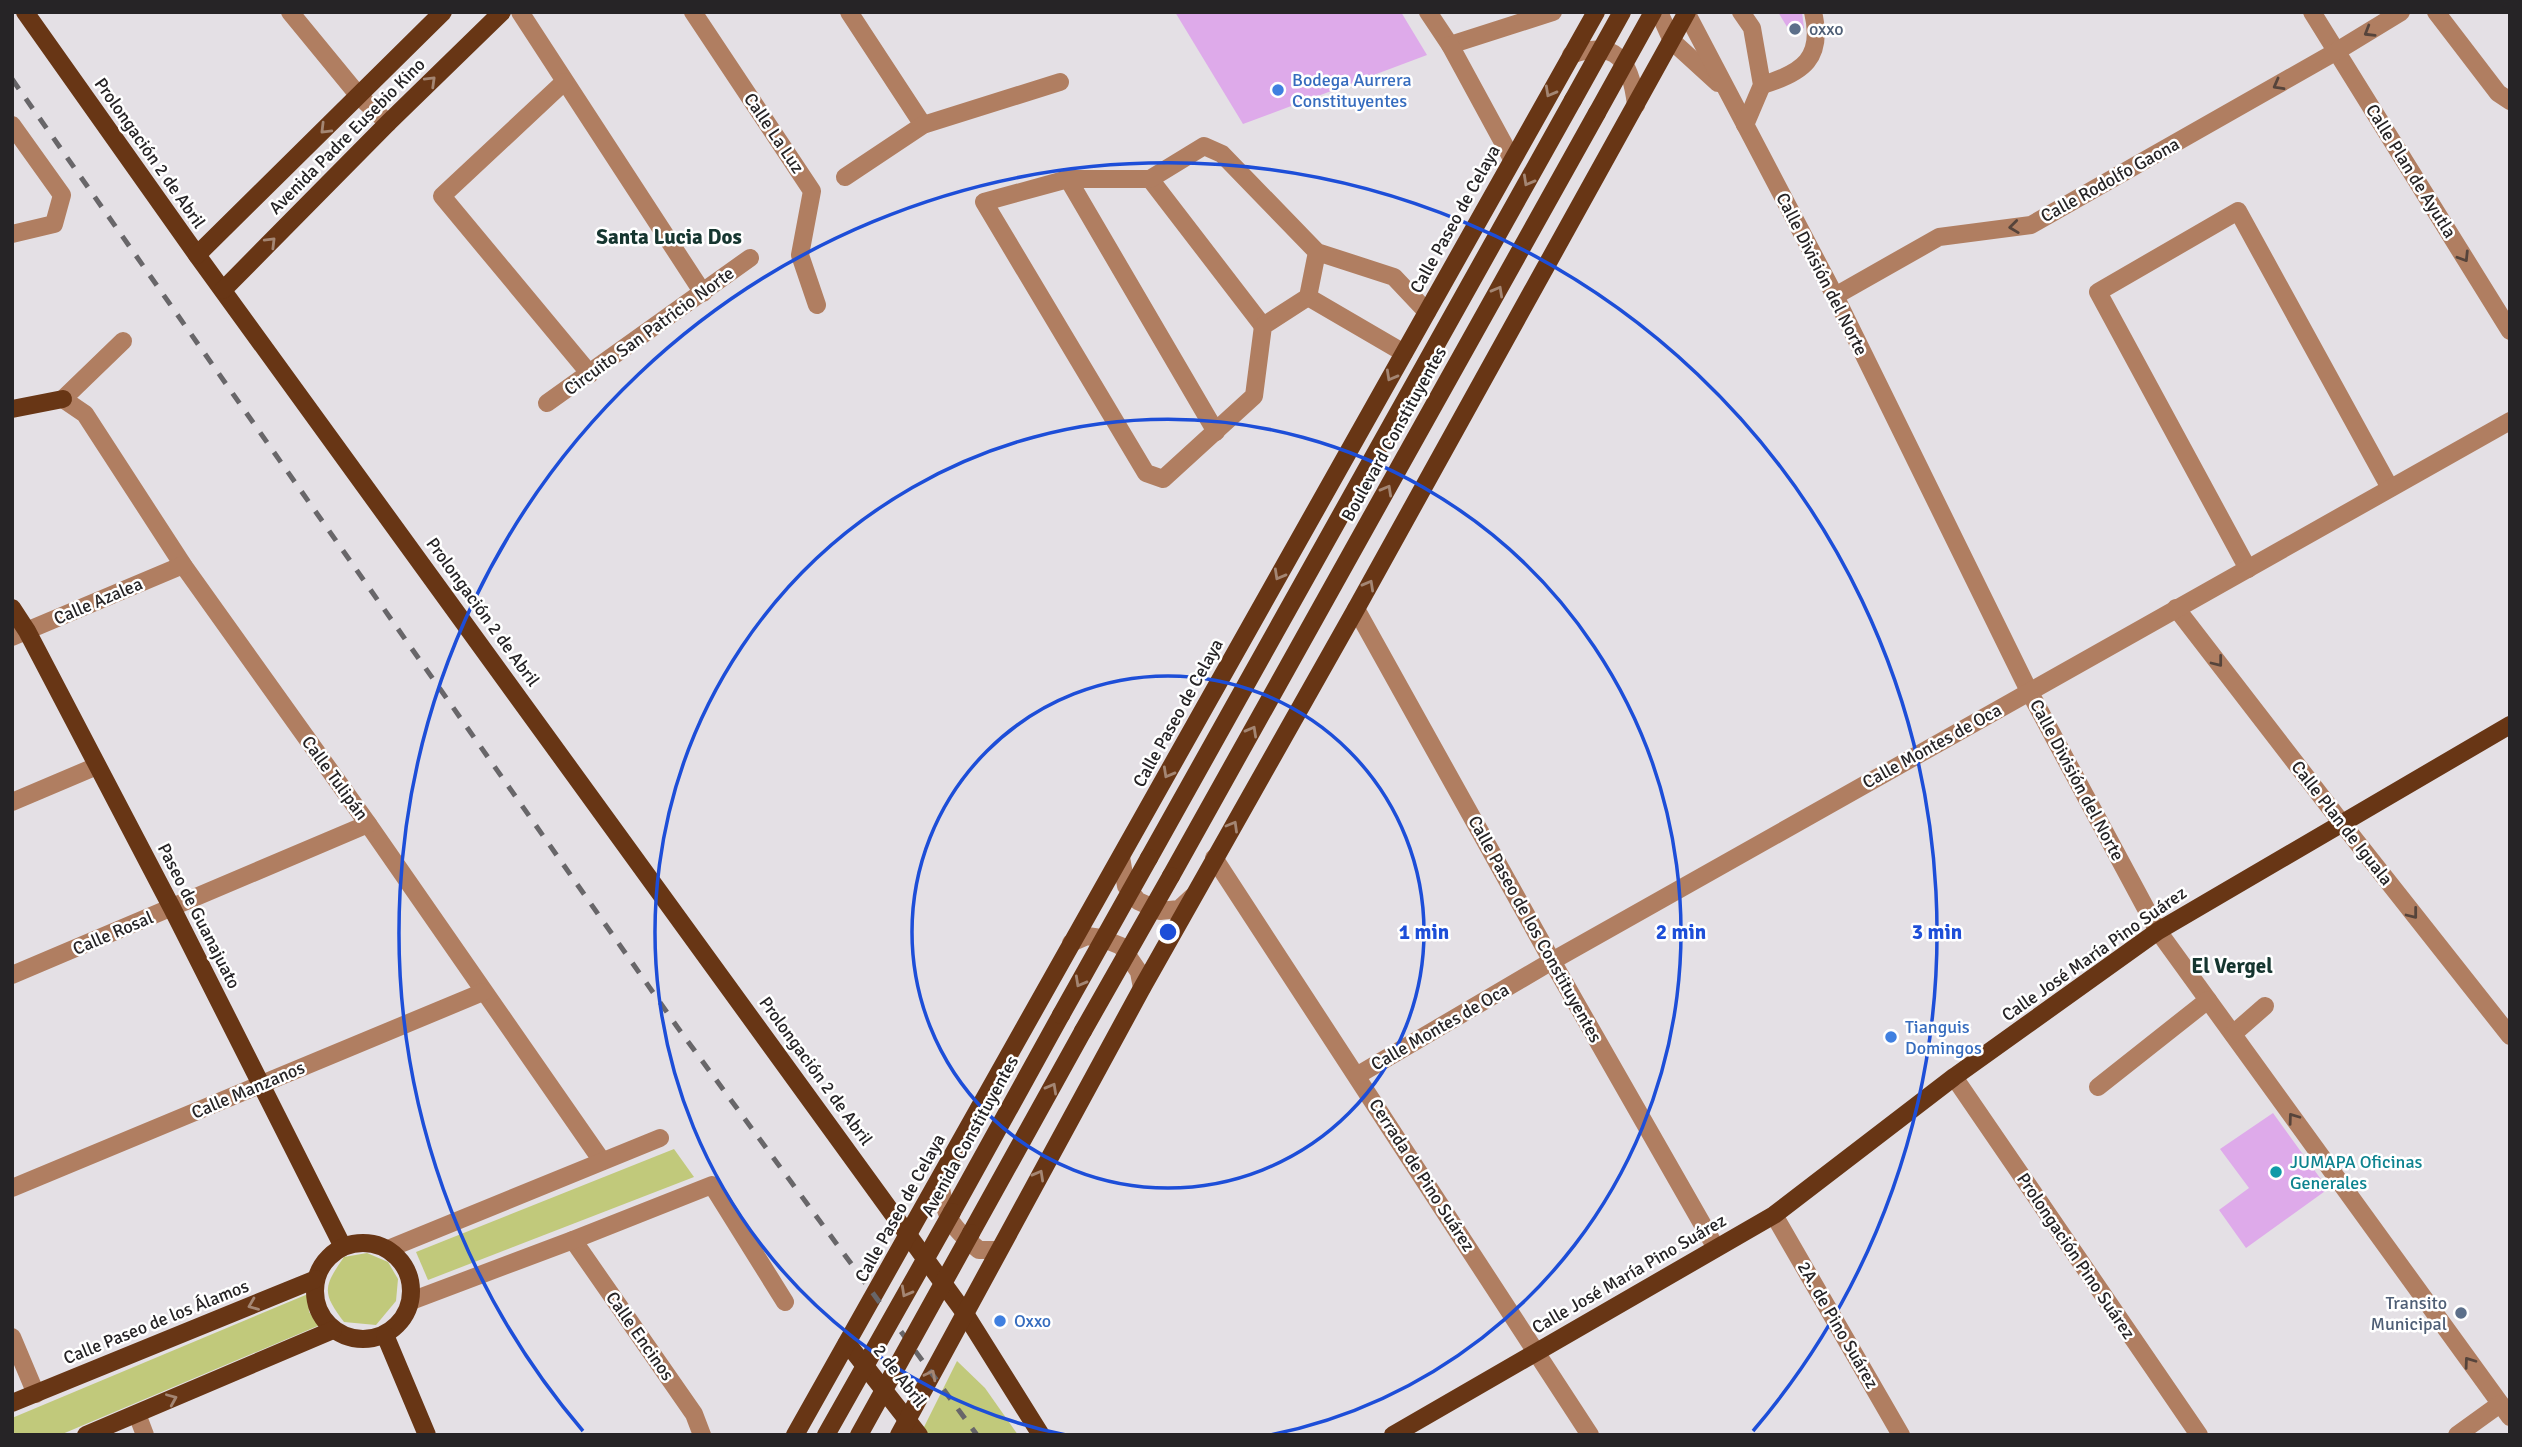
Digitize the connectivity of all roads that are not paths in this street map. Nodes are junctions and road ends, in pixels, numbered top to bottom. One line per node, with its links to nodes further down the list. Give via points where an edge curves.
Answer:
1 (25, 12): 41 (main road, Prolongación 2 de Abril)
2 (290, 12): 28 (street)
3 (443, 12): 28 (main road, Avenida Padre Eusebio Kino)
4 (502, 12): 31 (main road, Avenida Padre Eusebio Kino, one-way to 4)
5 (520, 12): 24 (street)
6 (694, 12): 47 (street, Calle La Luz, via 812,191 800,255)
7 (849, 12): 33 (street)
8 (1428, 12): 21 (street)
9 (1553, 12): 21 (street)
10 (1597, 12): 23 (main road, Calle Paseo de Celaya)
11 (1622, 12): 73 (main road, Boulevard Constituyentes, one-way to 73, bridge)
12 (1653, 12): 122 (main road, Boulevard Constituyentes, one-way to 12, bridge)
13 (1659, 12): 20 (street, Calle División del Norte)
14 (1741, 12): 26 (street, via 1752,29)
15 (1813, 12): 26 (street, via 1816,47 1807,64)
16 (2312, 12): 22 (street, Calle Plan de Ayutla)
17 (2401, 12): 22 (street, Calle Rodolfo Gaona, one-way to 22)
18 (2436, 12): 29 (street, via 2498,93)
19 (1687, 13): 20 (main road); 27 (street, Calle División del Norte)
20 (1672, 41): 27 (street, Calle División del Norte); 30 (main road)
21 (1450, 45): 35 (street)
22 (2337, 51): 45 (street, Calle Rodolfo Gaona, one-way to 45, via 2031,225 1939,237); 50 (street, Calle Plan de Ayutla, one-way to 50)
23 (1570, 55): 30 (street, via 1598,48 1619,57 1634,83); 35 (main road, Calle Paseo de Celaya, one-way to 35)
24 (564, 82): 44 (street); 53 (street, via 442,196)
25 (1060, 82): 33 (street)
26 (1762, 85): 34 (street)
27 (1728, 92): 34 (street, Calle División del Norte)
28 (359, 96): 31 (street); 41 (main road, Avenida Padre Eusebio Kino, one-way to 41)
29 (2510, 101)
30 (1636, 105): 64 (main road, one-way to 30)
31 (388, 122): 43 (main road, Avenida Padre Eusebio Kino, one-way to 31)
32 (12, 125): 39 (street, via 62,195 54,224)
33 (923, 125): 36 (street)
34 (1745, 125): 45 (street, Calle División del Norte)
35 (1512, 159): 48 (main road, Calle Paseo de Celaya)
36 (845, 177)
37 (1068, 179): 38 (street); 58 (street); 58 (street, via 984,202 1146,473 1163,479)
38 (1150, 179): 40 (street, via 1204,146 1222,154); 49 (street)
39 (12, 234)
40 (1317, 252): 46 (street); 48 (street, via 1394,277)
41 (197, 256): 43 (main road, Prolongación 2 de Abril)
42 (750, 258): 44 (street, Circuito San Patricio Norte)
43 (223, 290): 96 (main road, Prolongación 2 de Abril)
44 (703, 293): 53 (street, Circuito San Patricio Norte)
45 (1835, 296): 66 (street, Calle División del Norte)
46 (1308, 297): 49 (street); 52 (street)
47 (817, 305)
48 (1427, 312): 52 (main road, Calle Paseo de Celaya)
49 (1263, 326): 58 (street, via 1254,396)
50 (2510, 331)
51 (122, 341): 54 (street)
52 (1404, 353): 72 (main road, Calle Paseo de Celaya, one-way to 72)
53 (590, 374): 55 (street, Circuito San Patricio Norte)
54 (63, 399): 56 (main road); 60 (street, Calle Tulipán, via 85,414)
55 (547, 403)
56 (12, 409)
57 (2510, 421): 59 (street, Calle Montes de Oca)
58 (1216, 432)
59 (2390, 488): 61 (street, Calle Montes de Oca); 61 (street, via 2238,211 2098,292)
60 (183, 565): 65 (street, Calle Azalea); 71 (street, Calle Tulipán)
61 (2248, 569): 63 (street, Calle Montes de Oca)
62 (12, 608): 65 (main road, Paseo de Guanajuato)
63 (2176, 608): 66 (street, Calle Montes de Oca); 70 (street, Calle Plan de Iguala, one-way to 70)
64 (1356, 609): 74 (main road, one-way to 64); 79 (street, Calle Paseo de los Constituyentes)
65 (20, 634): 68 (main road, Paseo de Guanajuato)
66 (2029, 691): 77 (street, Calle División del Norte); 79 (street, Calle Montes de Oca)
67 (2510, 725): 70 (main road, Calle José María Pino Suárez)
68 (97, 766): 69 (street); 76 (main road, Paseo de Guanajuato)
69 (12, 803)
70 (2341, 822): 77 (main road, Calle José María Pino Suárez); 86 (street, Calle Plan de Iguala, one-way to 86)
71 (368, 824): 76 (street, Calle Rosal); 82 (street, Calle Tulipán)
72 (1121, 857): 75 (street, via 1126,886 1138,901 1160,911 1179,909); 78 (main road, Calle Paseo de Celaya)
73 (1149, 858): 121 (main road, Avenida Constituyentes, one-way to 121, bridge)
74 (1214, 858): 75 (main road); 87 (street, Cerrada de Pino Suárez)
75 (1192, 897): 81 (main road)
76 (172, 908): 80 (street, Calle Rosal); 89 (main road, Paseo de Guanajuato)
77 (2158, 931): 83 (street, Calle División del Norte); 88 (main road, Calle José María Pino Suárez)
78 (1071, 943): 81 (street, via 1087,936 1121,946 1139,972); 93 (main road, Calle Paseo de Celaya)
79 (1552, 961): 87 (street, Calle Montes de Oca); 99 (street, Calle Paseo de los Constituyentes)
80 (12, 975)
81 (1142, 988): 101 (main road, one-way to 81)
82 (483, 992): 89 (street, Calle Manzanos); 92 (street, Calle Tulipán)
83 (2208, 1000): 85 (street, Calle División del Norte); 90 (street)
84 (2265, 1006): 85 (street)
85 (2233, 1034): 113 (street, Calle División del Norte, one-way to 85)
86 (2510, 1036)
87 (1358, 1075): 110 (street, Cerrada de Pino Suárez)
88 (1954, 1077): 95 (main road, Calle José María Pino Suárez); 128 (street, Prolongación Pino Suárez)
89 (262, 1084): 94 (street, Calle Manzanos); 98 (main road, Paseo de Guanajuato)
90 (2098, 1087)
91 (660, 1138): 92 (street)
92 (602, 1161): 100 (street)
93 (940, 1179): 96 (main road, Calle Paseo de Celaya); 101 (street, via 943,1207 956,1231 979,1251)
94 (12, 1188)
95 (1774, 1215): 99 (main road, Calle José María Pino Suárez); 127 (street, 2A. de Pino Suárez)
96 (909, 1234): 105 (main road, Prolongación 2 de Abril); 109 (main road, Calle Paseo de Celaya)
97 (573, 1240): 103 (street); 104 (street, via 712,1185); 119 (street, Calle Encinos, via 694,1414)
98 (344, 1247): 100 (main road, via 366,1242); 102 (main road, via 326,1259)
99 (1716, 1248): 110 (main road, Calle José María Pino Suárez)
100 (388, 1249): 103 (main road, via 403,1263 411,1281)
101 (998, 1250): 105 (main road)
102 (316, 1279): 106 (main road, via 317,1307); 111 (main road, Calle Paseo de los Álamos, one-way to 111)
103 (411, 1301): 107 (main road, via 402,1321)
104 (785, 1302)
105 (964, 1312): 115 (main road, one-way to 105); 124 (main road, Prolongación 2 de Abril)
106 (333, 1330): 107 (main road, via 358,1340); 114 (main road, one-way to 106)
107 (385, 1335): 118 (main road)
108 (12, 1337): 111 (street)
109 (847, 1343): 115 (main road, 2 de Abril); 120 (main road, Calle Paseo de Celaya)
110 (1535, 1353): 125 (main road, Calle José María Pino Suárez); 126 (street, Cerrada de Pino Suárez)
111 (36, 1394): 112 (main road, Calle Paseo de los Álamos)
112 (12, 1403)
113 (2505, 1410): 129 (street)
114 (137, 1414): 116 (main road); 117 (street)
115 (903, 1427): 123 (main road, 2 de Abril)
116 (86, 1435)
117 (145, 1435)
118 (427, 1435)
119 (702, 1435)
120 (794, 1435)
121 (826, 1435)
122 (859, 1435)
123 (919, 1435)
124 (1041, 1435)
125 (1393, 1435)
126 (1590, 1435)
127 (1901, 1435)
128 (2199, 1435)
129 (2457, 1435)

